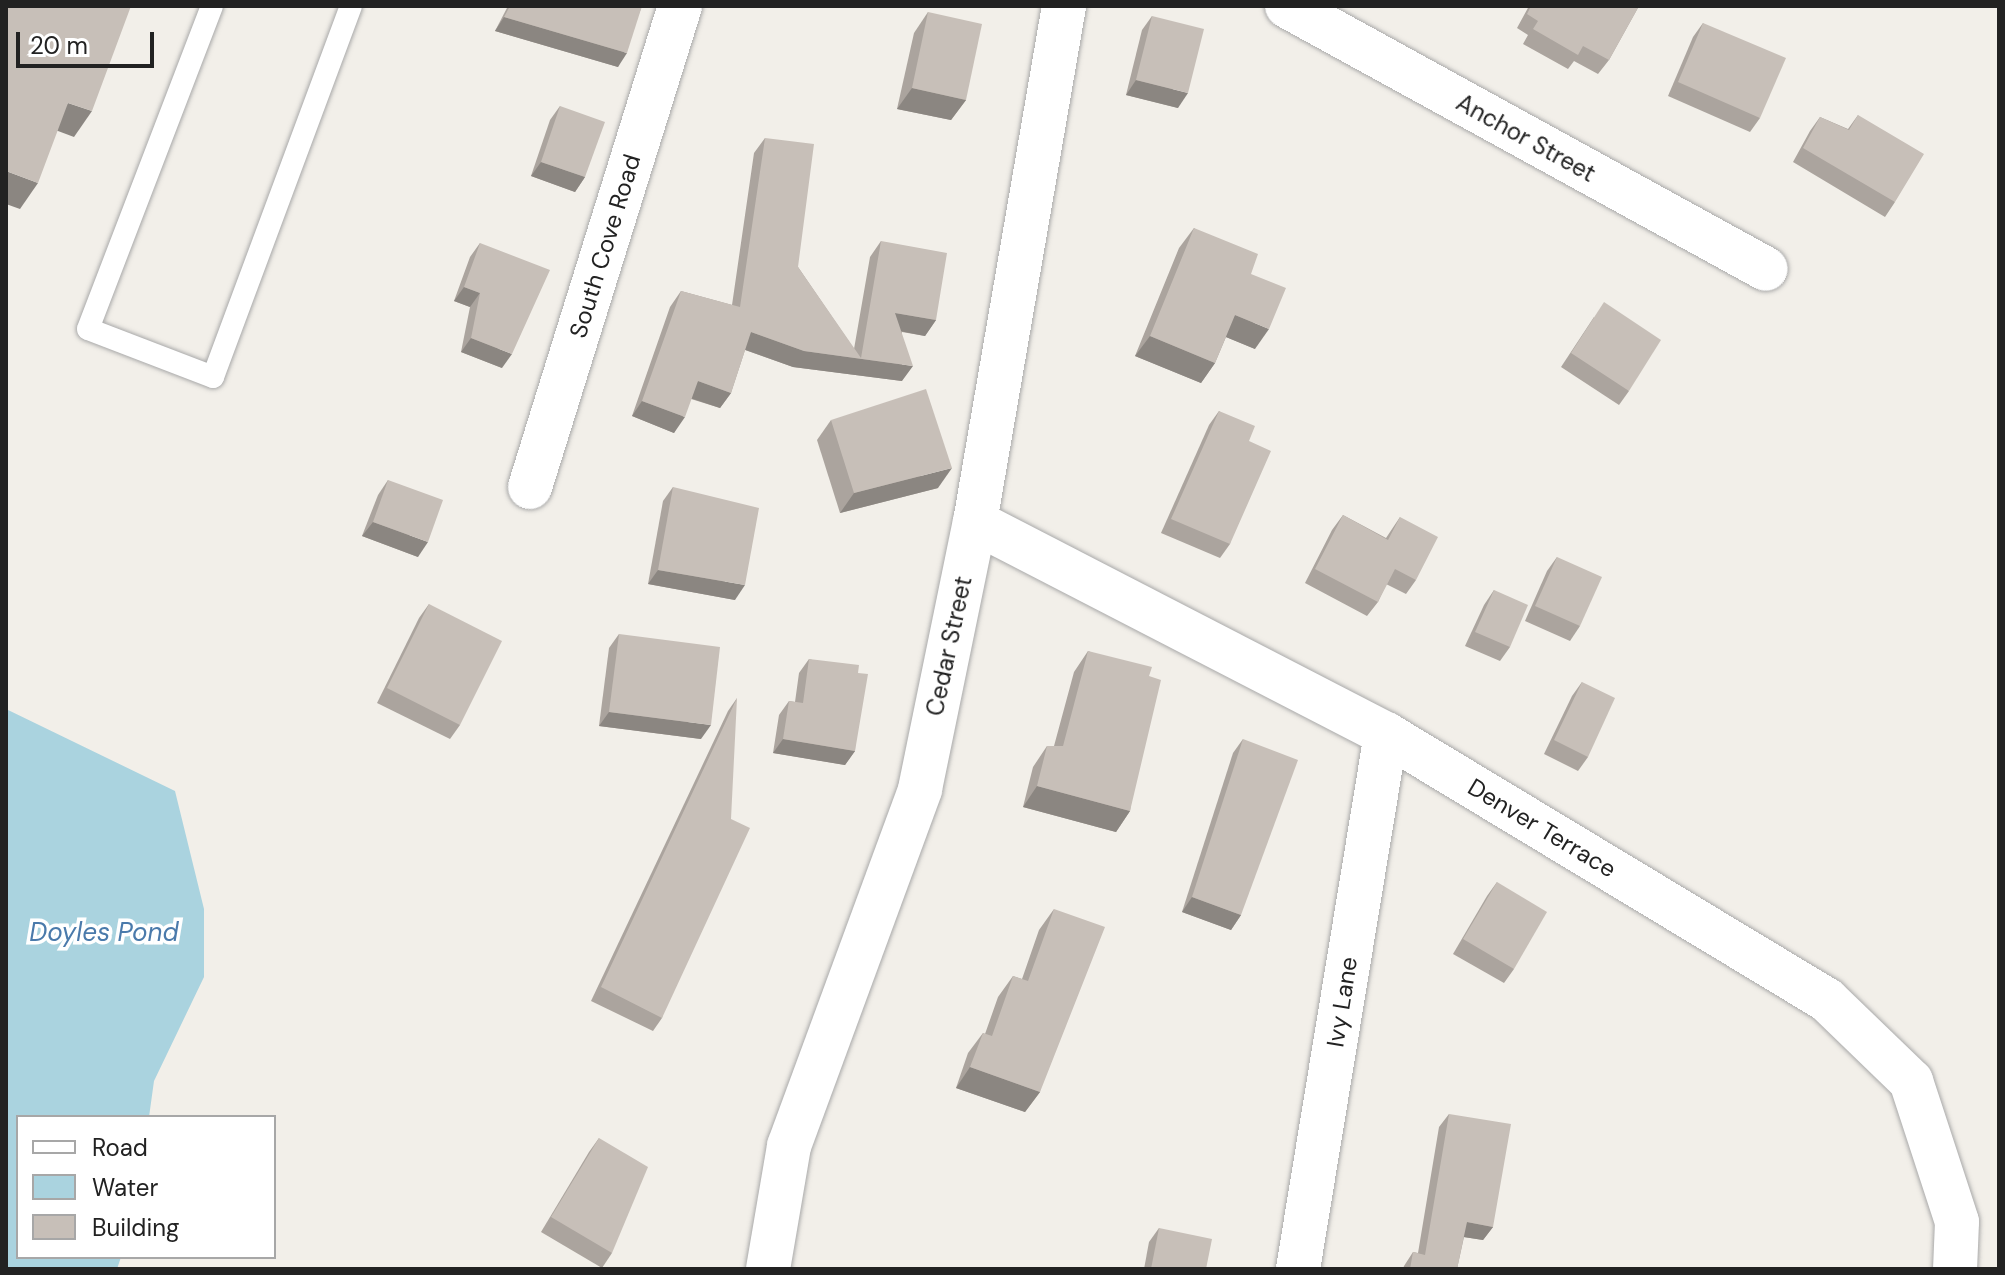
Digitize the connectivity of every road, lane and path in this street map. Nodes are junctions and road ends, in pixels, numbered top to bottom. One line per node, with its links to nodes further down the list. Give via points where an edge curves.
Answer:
1 (212, 6): 2 (lane, via 88,329 213,377)
2 (351, 6)
3 (680, 6): 7 (street, South Cove Road)
4 (1064, 6): 8 (street, Cedar Street)
5 (1287, 6): 6 (street, Anchor Street)
6 (1766, 269)
7 (530, 487)
8 (975, 522): 9 (street, Denver Terrace); 10 (street, Cedar Street, via 920,789 789,1146)
9 (1386, 734): 11 (street, Ivy Lane); 12 (street, Denver Terrace, via 1827,1000 1911,1081 1957,1222)
10 (768, 1269)
11 (1298, 1269)
12 (1955, 1269)

